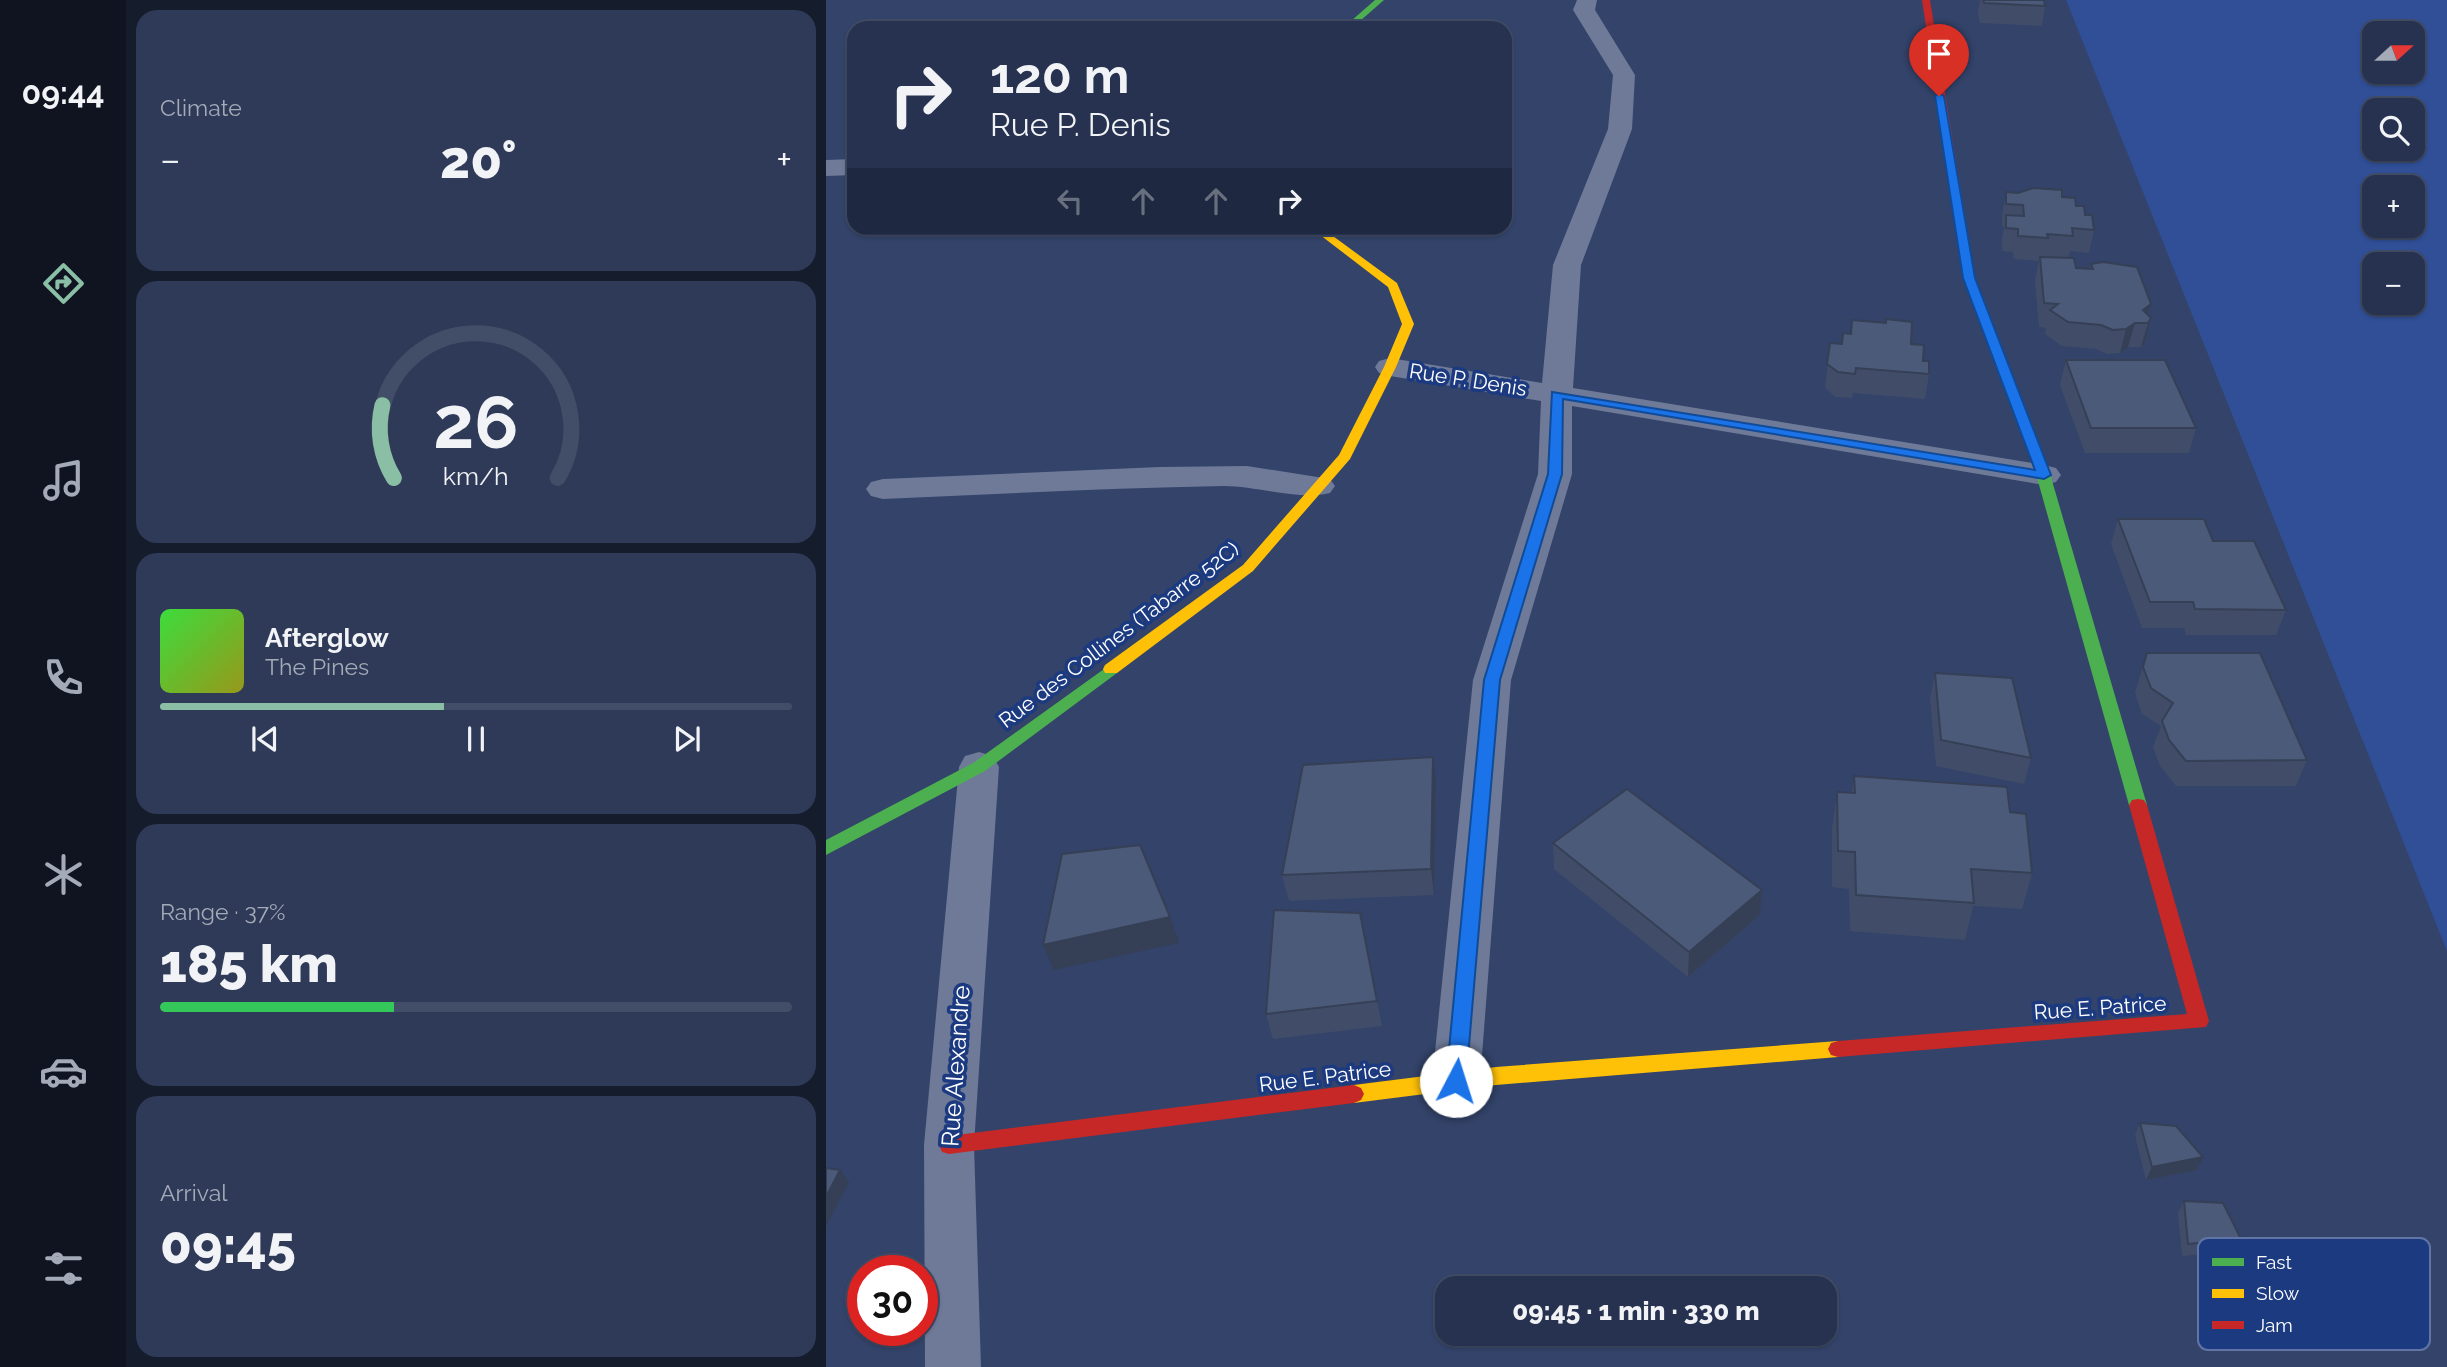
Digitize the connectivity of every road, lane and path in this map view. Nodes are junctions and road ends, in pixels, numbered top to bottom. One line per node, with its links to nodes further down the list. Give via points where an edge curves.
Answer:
1 (1380, 0): 4 (street)
2 (1587, 0): 9 (street, via 1584,10 1624,75 1620,129 1567,265)
3 (1926, 0): 10 (street, Rue E. Patrice, via 1969,278)
4 (1355, 21)
5 (847, 167): 6 (street)
6 (826, 168)
7 (1325, 235): 8 (street, Rue des Collines (Tabarre 52C), via 1393,285 1408,324)
8 (1390, 367): 9 (street, Rue P. Denis); 11 (street, Rue des Collines (Tabarre 52C), via 1345,456)
9 (1557, 394): 10 (street, Rue P. Denis); 15 (street, via 1555,474 1492,680)
10 (2044, 475): 15 (street, Rue E. Patrice, via 2199,1021)
11 (1318, 486): 12 (street, via 1247,476); 13 (street, Rue des Collines (Tabarre 52C), via 1248,568)
12 (883, 489)
13 (979, 766): 14 (street, Rue des Collines (Tabarre 52C)); 16 (street, Rue Alexandre)
14 (826, 848)
15 (1456, 1081): 16 (street, Rue E. Patrice)
16 (949, 1145): 17 (street, Rue Alexandre)
17 (953, 1367)

